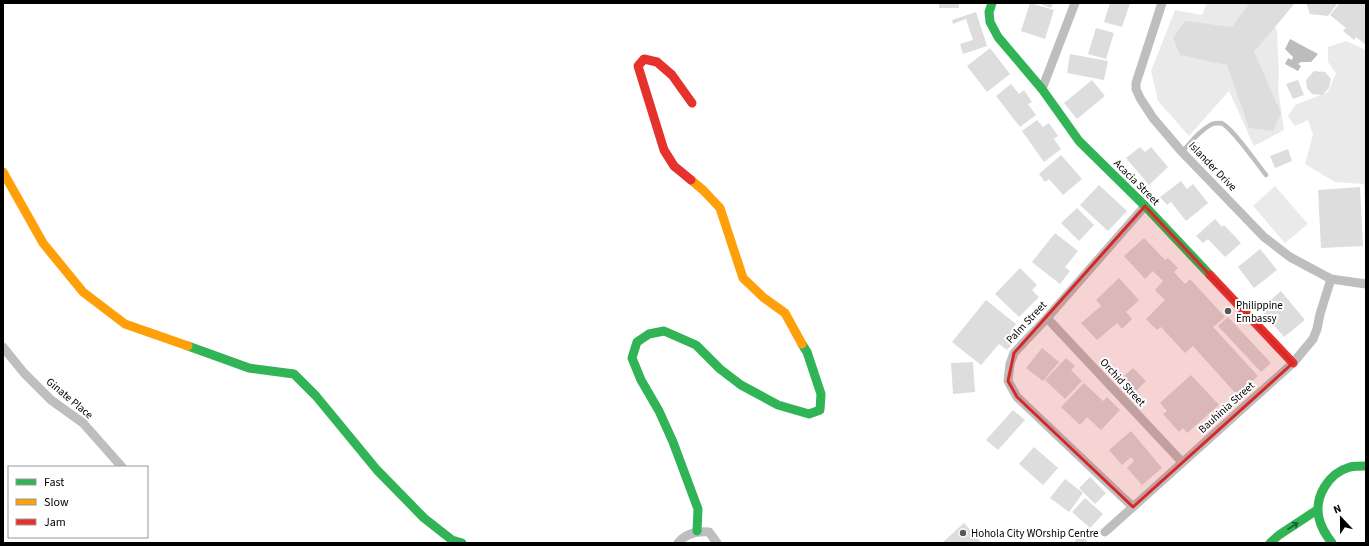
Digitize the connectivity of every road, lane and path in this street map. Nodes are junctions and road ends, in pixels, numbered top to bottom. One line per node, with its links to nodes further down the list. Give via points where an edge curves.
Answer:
1 (992, 3): 4 (street, Acacia Street, via 989,12 990,22 998,37)
2 (1075, 3): 4 (street)
3 (1162, 3): 6 (street, Islander Drive, via 1136,89 1145,107)
4 (1042, 89): 9 (street, Acacia Street, via 1079,141)
5 (692, 103): 20 (street, via 672,75 657,62 644,59 638,66 664,150 674,166 720,208 743,278 785,313 807,352 821,394 820,410 809,414 778,405 741,385 696,345 664,331 649,334 638,342 632,358 673,442 698,509)
6 (1182, 152): 8 (lane, via 1202,130 1213,124 1222,123 1236,136); 10 (street, Islander Drive, via 1264,237 1290,258)
7 (3, 172): 22 (street, via 44,243 84,292 125,324 249,368 294,374 316,396 377,470 419,513 452,540)
8 (1266, 175)
9 (1145, 206): 12 (street, Palm Street); 14 (street, Acacia Street)
10 (1331, 279): 11 (street, Islander Drive); 14 (street, Bauhinia Street, via 1313,339)
11 (1366, 284)
12 (1047, 318): 15 (street, Orchid Street); 18 (street, Palm Street, via 1014,353 1008,380 1018,397)
13 (3, 347): 17 (street, Ginate Place, via 24,373 51,400 83,423)
14 (1293, 363): 15 (street, Bauhinia Street)
15 (1182, 462): 18 (street, Bauhinia Street)
16 (1364, 464): 19 (street, via 1344,469 1330,479 1321,493)
17 (121, 466)
18 (1133, 508): 21 (street, Bauhinia Street)
19 (1317, 510): 25 (street, one-way to 19); 26 (street, via 1321,528)
20 (697, 532): 23 (street, via 683,537); 24 (street, via 709,532)
21 (1104, 532)
22 (462, 543)
23 (678, 543)
24 (717, 543)
25 (1270, 543)
26 (1332, 543)

